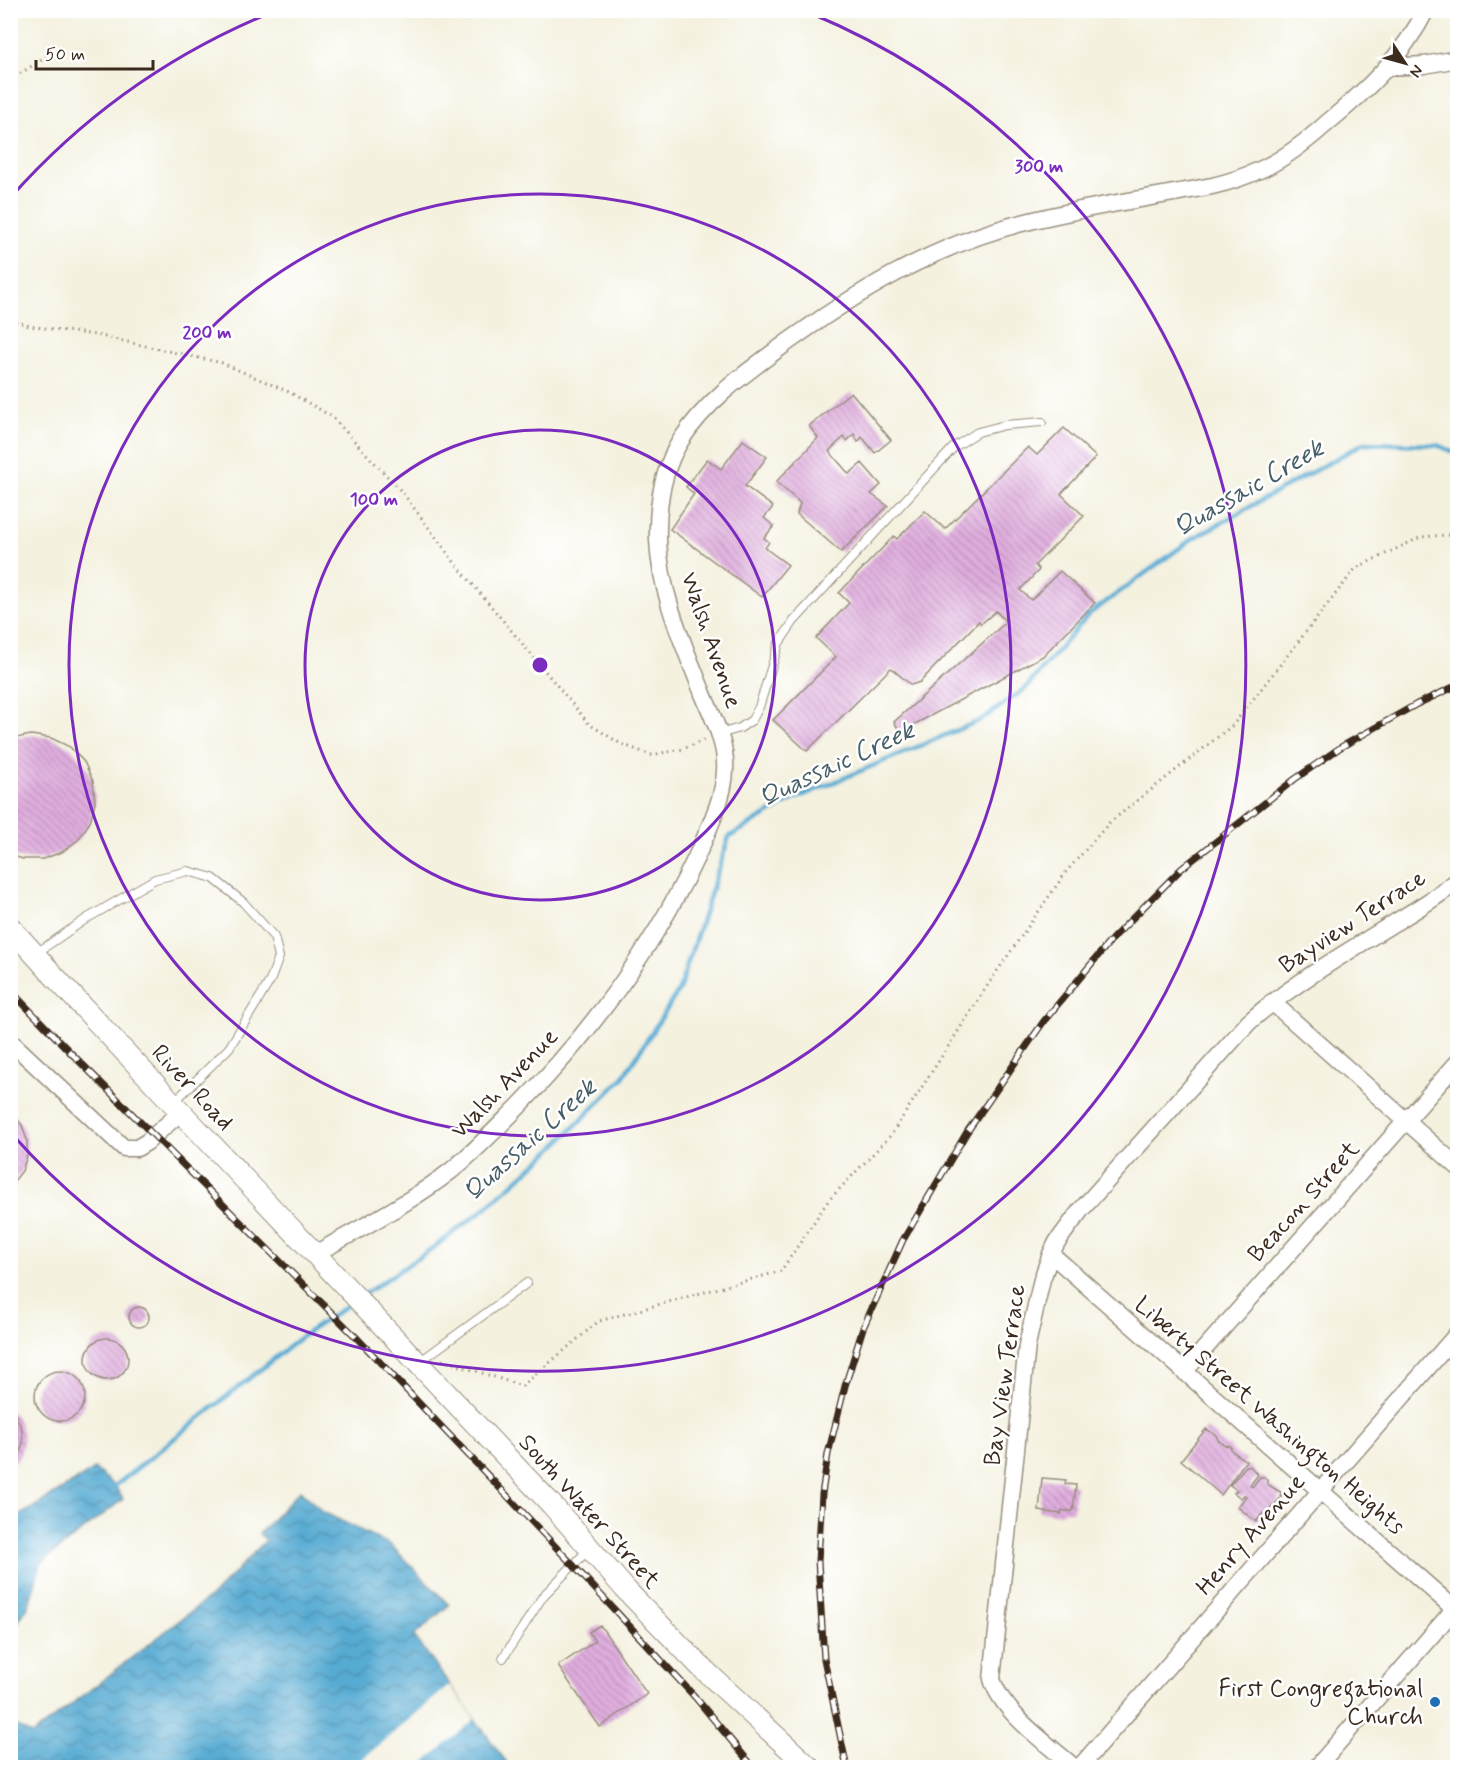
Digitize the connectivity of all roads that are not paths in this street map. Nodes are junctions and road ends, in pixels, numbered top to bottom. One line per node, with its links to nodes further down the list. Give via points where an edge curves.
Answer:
1 (1426, 10): 3 (street, Walsh Avenue)
2 (1458, 59): 3 (street)
3 (1388, 67): 5 (street, Walsh Avenue, via 1313,135 1265,168 1238,180 1185,192 1029,221 923,258 822,317 712,402 694,421 669,465 658,513 658,545 680,634)
4 (1042, 422): 5 (lane, via 978,432 954,447 794,621 779,643 752,720)
5 (719, 734): 15 (street, Walsh Avenue, via 726,770 722,791 693,866 657,928 585,1033 547,1077 455,1167 421,1193)
6 (1458, 880): 9 (street, Bayview Terrace)
7 (10, 927): 8 (street, River Road)
8 (35, 955): 12 (street, River Road); 12 (lane, via 86,919 155,879 188,871 213,878 243,902 274,937 279,957 270,981 229,1048)
9 (1272, 1002): 13 (street); 16 (street, Bay View Terrace, via 1249,1022 1080,1211)
10 (10, 1041): 12 (street, via 124,1148 137,1148 147,1142)
11 (1458, 1062): 13 (street, Beacon Street)
12 (177, 1108): 15 (street, River Road)
13 (1406, 1121): 14 (street); 21 (street, Beacon Street)
14 (1458, 1167)
15 (315, 1254): 17 (street, River Road)
16 (1051, 1254): 21 (street, Liberty Street Washington Heights); 27 (street, Bay View Terrace, via 1027,1345 992,1679 1006,1707)
17 (341, 1281): 20 (street, South Water Street)
18 (527, 1283): 20 (lane)
19 (1458, 1333): 22 (street, Henry Avenue)
20 (419, 1364): 23 (street, South Water Street)
21 (1184, 1372): 22 (street, Liberty Street Washington Heights)
22 (1320, 1491): 24 (street, Liberty Street Washington Heights); 27 (street, Henry Avenue)
23 (591, 1547): 25 (lane, via 543,1596); 26 (street, South Water Street, via 627,1591 700,1666)
24 (1456, 1609): 28 (street)
25 (502, 1658)
26 (810, 1767)
27 (1077, 1767)
28 (1316, 1767)

